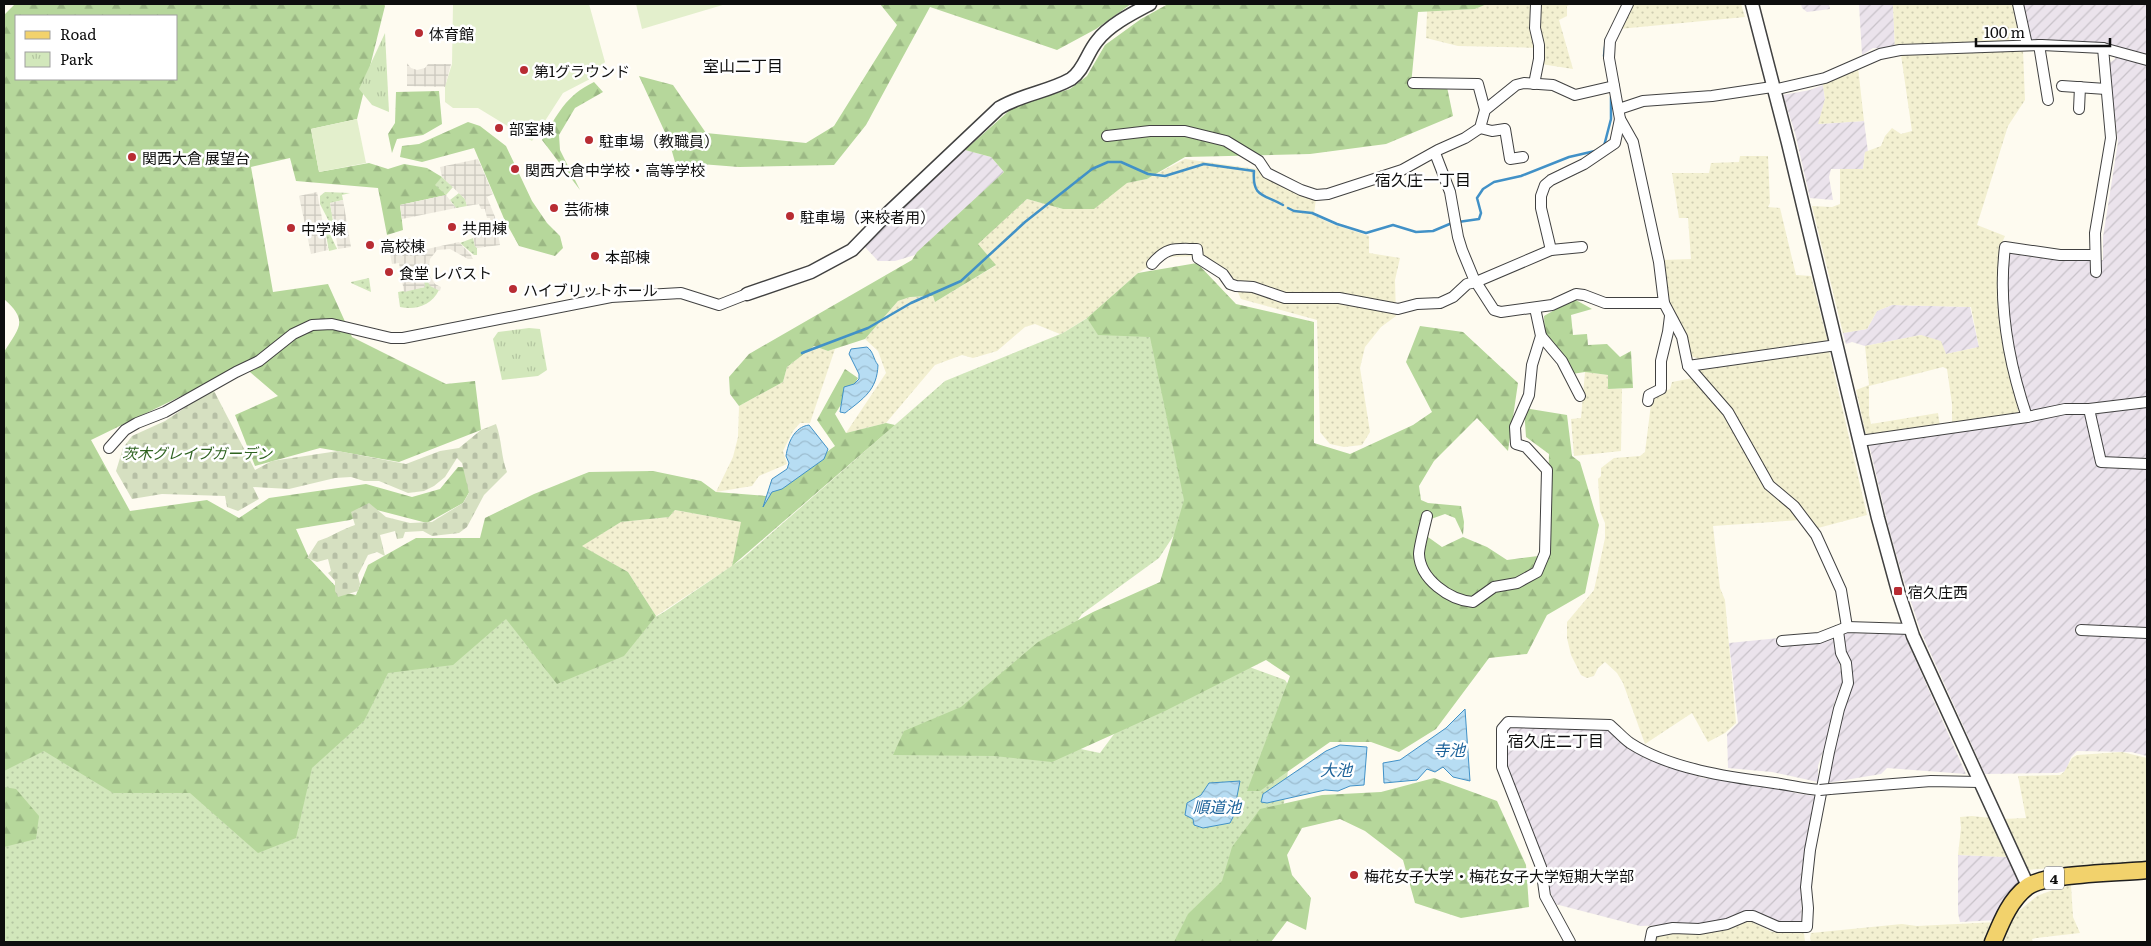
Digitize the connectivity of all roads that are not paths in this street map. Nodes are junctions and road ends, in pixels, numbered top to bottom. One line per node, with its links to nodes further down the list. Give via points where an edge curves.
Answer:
1 (1150, 4): 31 (street, via 1097,40 1082,68 1071,78 1046,90 1021,96 999,108 852,250 811,272)
2 (1536, 4): 11 (street, via 1539,59)
3 (1628, 4): 12 (street, via 1609,46)
4 (1752, 4): 15 (street)
5 (2018, 4): 7 (street)
6 (2039, 45): 7 (street); 8 (street); 17 (street)
7 (2027, 46): 15 (street, via 1900,50 1880,54 1824,78)
8 (2103, 48): 9 (street); 16 (street)
9 (2147, 60)
10 (1413, 83): 19 (street, via 1478,84)
11 (1534, 84): 12 (street, via 1553,85 1575,94); 19 (street, via 1516,85)
12 (1614, 86): 20 (street)
13 (2062, 86): 14 (street)
14 (2080, 87): 16 (street); 18 (street)
15 (1772, 89): 20 (street, via 1643,101); 36 (street)
16 (2106, 89): 27 (street, via 2111,138 2095,233)
17 (2048, 100)
18 (2079, 109)
19 (1485, 110): 21 (street)
20 (1620, 114): 26 (street, via 1615,143 1545,185 1541,208); 32 (street, via 1633,142 1659,262)
21 (1480, 128): 23 (street); 24 (street, via 1492,131 1505,129 1510,159)
22 (1107, 136): 23 (street, via 1150,130 1186,130 1226,141 1259,161 1268,173 1316,195 1402,170)
23 (1435, 153): 30 (street, via 1453,202 1459,241)
24 (1523, 157)
25 (1582, 247): 26 (street)
26 (1551, 250): 30 (street)
27 (2095, 255): 29 (street); 42 (street, via 2060,256 2005,247 2004,303 2009,343)
28 (1152, 264): 30 (street, via 1165,251 1197,249 1198,258 1236,286 1252,287 1285,298 1339,298 1398,309 1440,303 1453,298 1467,284)
29 (2096, 272)
30 (1476, 282): 33 (street, via 1494,310)
31 (747, 294): 44 (street, via 719,305 681,293 611,297 403,338 332,324 312,325 293,334 259,361 125,430)
32 (1664, 303): 33 (street, via 1605,304 1576,294 1552,305); 34 (street)
33 (1535, 308): 35 (street)
34 (1670, 315): 37 (street, via 1682,337); 39 (street, via 1661,361 1661,389 1649,395)
35 (1541, 336): 38 (street, via 1562,361); 46 (street, via 1532,365 1530,395 1514,427 1516,444 1526,447 1547,470 1545,553 1537,572 1517,583 1494,587 1473,602 1457,599 1443,591 1420,566 1418,552)
36 (1837, 345): 37 (street); 43 (street)
37 (1688, 366): 47 (street, via 1728,412 1769,486 1794,506 1816,535 1841,590)
38 (1580, 396)
39 (1648, 401)
40 (2147, 402): 41 (street)
41 (2089, 409): 42 (street, via 2065,409); 45 (street, via 2101,462)
42 (2027, 417): 43 (street)
43 (1860, 441): 48 (street, via 1880,527)
44 (109, 448)
45 (2147, 464)
46 (1427, 516)
47 (1842, 629): 48 (street); 51 (street, via 1819,638); 56 (street, via 1841,653 1846,663 1848,682 1829,752 1810,850 1806,927 1778,927 1746,916 1727,924 1699,929 1673,928 1652,932)
48 (1911, 629): 52 (street)
49 (2081, 630): 50 (street)
50 (2147, 633)
51 (1782, 641)
52 (1980, 782): 54 (street); 55 (street, via 1932,781 1800,788 1714,775 1656,756 1630,743 1610,725 1508,722 1502,729 1502,767 1541,867 1545,896)
53 (2147, 870): 54 (main road, 4, via 2057,878)
54 (2028, 886): 57 (main road, 4, via 2006,912)
55 (1570, 942)
56 (1650, 942)
57 (1992, 942)

